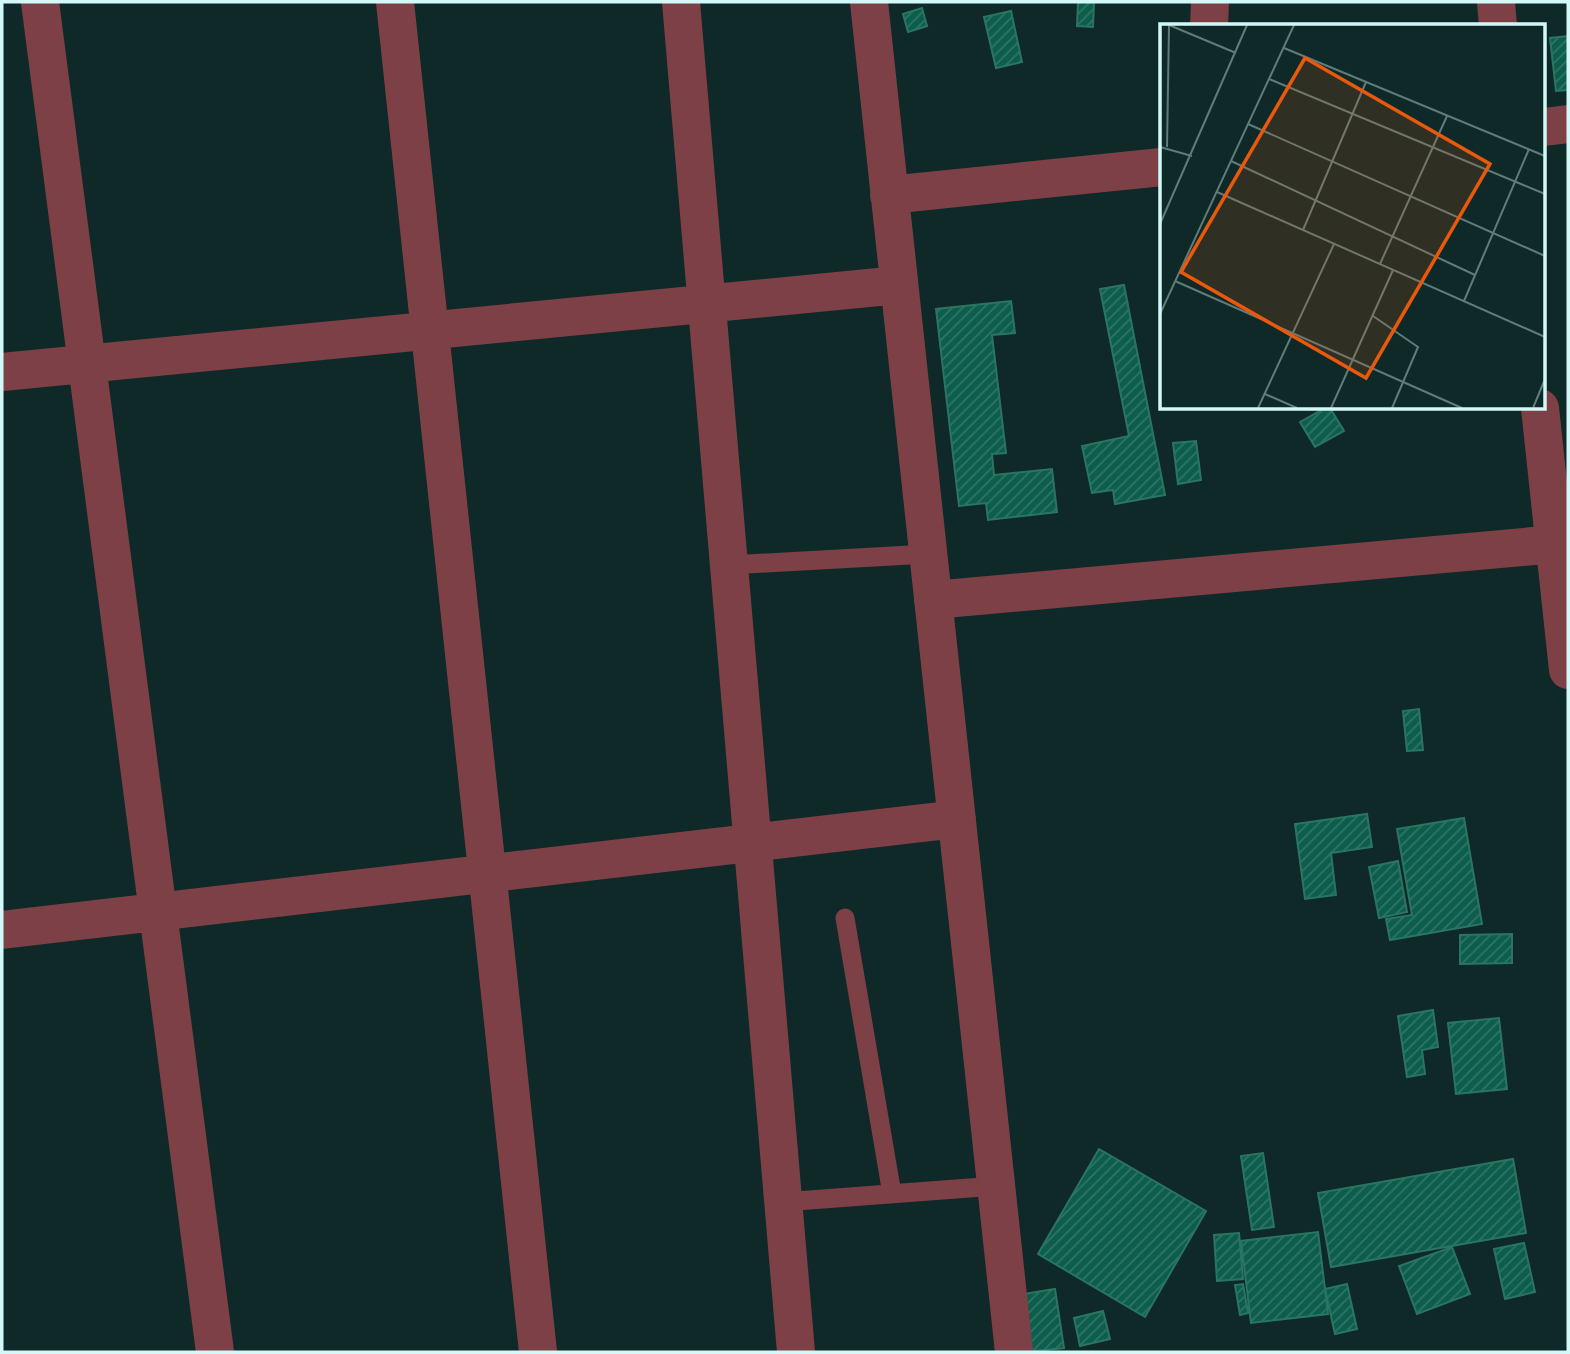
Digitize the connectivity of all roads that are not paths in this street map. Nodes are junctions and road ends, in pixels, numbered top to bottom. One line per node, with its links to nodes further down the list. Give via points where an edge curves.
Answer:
1 (40, 2): 16 (street)
2 (395, 2): 15 (street)
3 (681, 2): 14 (street)
4 (869, 2): 12 (street)
5 (1210, 2): 7 (street)
6 (1496, 2): 8 (street)
7 (1209, 24)
8 (1498, 24)
9 (1568, 124): 10 (street)
10 (1546, 127)
11 (1160, 167): 12 (street)
12 (889, 195): 13 (street)
13 (899, 285): 14 (street); 20 (street)
14 (707, 304): 15 (street); 21 (street)
15 (430, 330): 16 (street); 26 (street)
16 (87, 364): 17 (street); 27 (street)
17 (2, 372)
18 (1540, 410): 19 (street)
19 (1561, 543): 22 (street); 23 (street)
20 (928, 554): 21 (lane); 22 (street)
21 (729, 565): 25 (street)
22 (933, 600): 24 (street)
23 (1568, 670)
24 (957, 819): 25 (street); 30 (street)
25 (752, 842): 26 (street); 32 (street)
26 (487, 873): 27 (street); 34 (street)
27 (158, 911): 29 (street); 33 (street)
28 (845, 918): 31 (lane)
29 (2, 930)
30 (996, 1186): 31 (lane); 36 (street)
31 (892, 1194): 32 (lane)
32 (783, 1202): 35 (street)
33 (215, 1352)
34 (538, 1352)
35 (796, 1352)
36 (1014, 1352)

